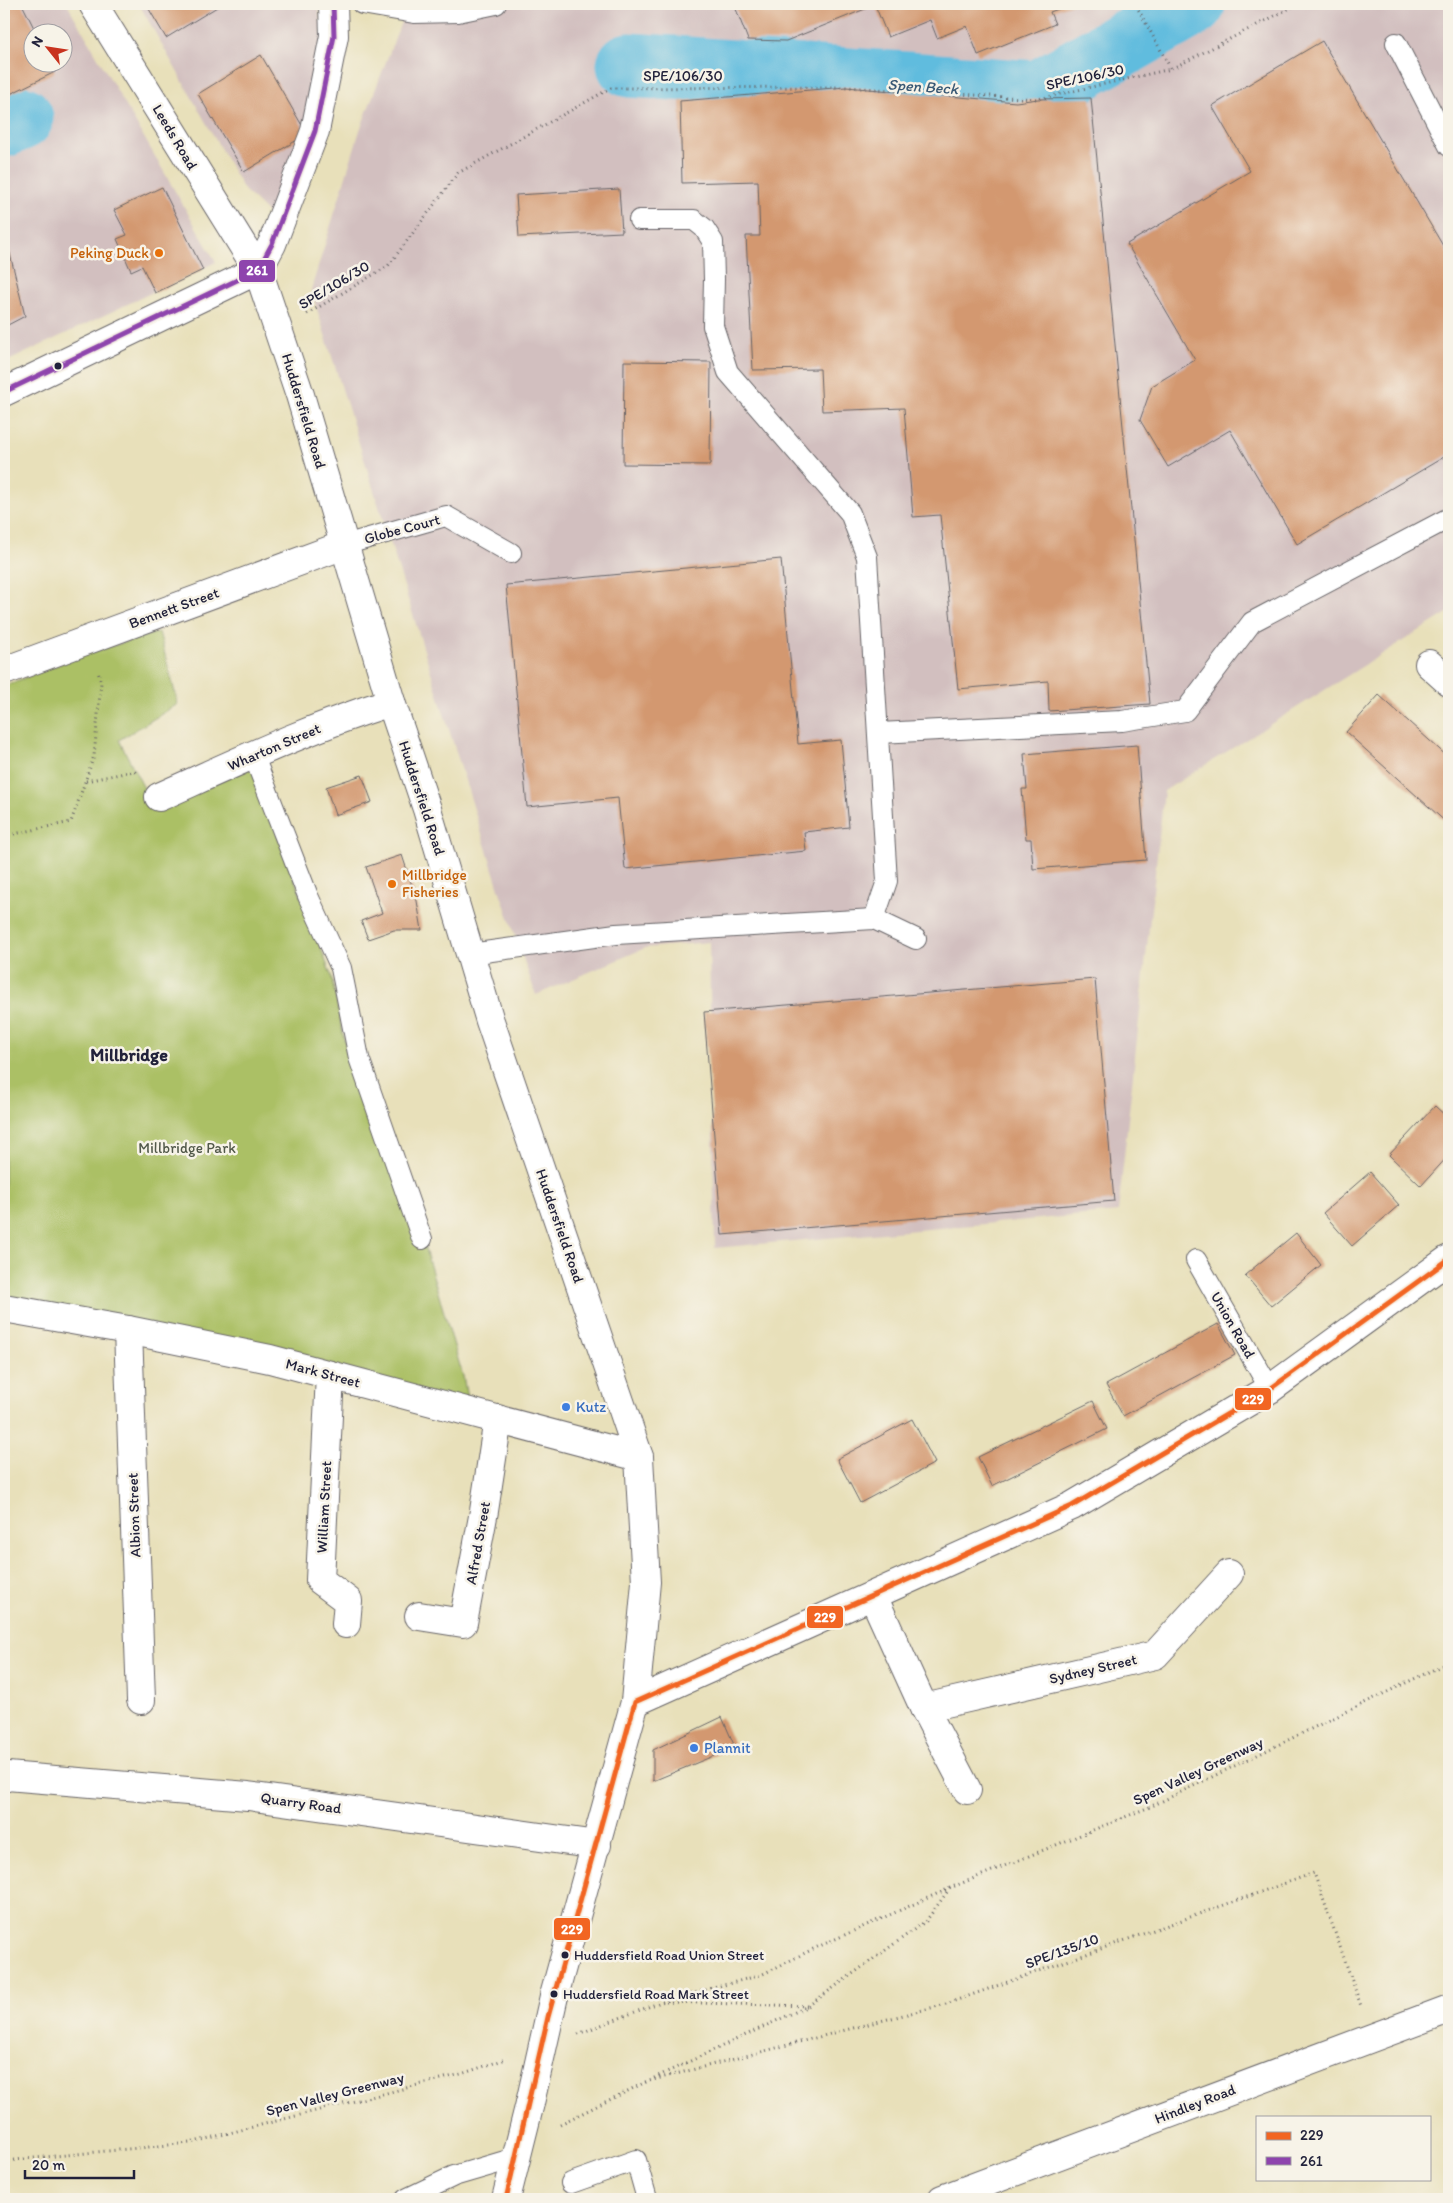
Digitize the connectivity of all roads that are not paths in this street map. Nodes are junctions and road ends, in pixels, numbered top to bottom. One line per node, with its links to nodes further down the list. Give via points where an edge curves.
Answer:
1 (93, 4): 8 (street, Leeds Road)
2 (333, 4): 8 (street, via 334,36 315,131 272,244)
3 (362, 4): 4 (lane, via 414,13 458,12)
4 (496, 4)
5 (1396, 43): 6 (lane)
6 (1449, 146)
7 (639, 220): 17 (lane, via 694,220 704,228 713,242 713,326 728,372 850,514 868,557)
8 (258, 270): 9 (street); 11 (street, Huddersfield Road, via 300,395)
9 (4, 392)
10 (1449, 518): 17 (lane, via 1252,622 1185,711 1122,721)
11 (344, 545): 12 (lane, Globe Court, via 446,516); 14 (street, Bennett Street); 16 (street, Huddersfield Road)
12 (511, 554)
13 (1430, 664): 15 (street)
14 (4, 671)
15 (1449, 682)
16 (391, 702): 18 (street, Wharton Street, via 356,712); 22 (street, Huddersfield Road)
17 (878, 733): 20 (lane, via 887,881)
18 (253, 754): 19 (street, Wharton Street); 23 (lane, via 308,896 341,968 359,1058)
19 (159, 797)
20 (874, 920): 21 (lane); 22 (lane, via 616,934)
21 (916, 939)
22 (470, 954): 31 (street, Huddersfield Road)
23 (422, 1239)
24 (1449, 1259): 29 (street)
25 (1196, 1260): 29 (lane, Union Road)
26 (4, 1308): 27 (street, Mark Street)
27 (128, 1330): 28 (street, Mark Street); 36 (street, Albion Street)
28 (330, 1375): 30 (street, Mark Street); 35 (street, William Street, via 320,1580 348,1601)
29 (1270, 1389): 33 (street, via 1072,1506)
30 (498, 1420): 31 (street, Mark Street); 34 (street, Alfred Street, via 463,1623)
31 (639, 1457): 37 (street, Huddersfield Road, via 646,1582)
32 (1228, 1574): 38 (street, Sydney Street, via 1155,1655)
33 (873, 1596): 37 (street); 38 (street)
34 (419, 1616)
35 (346, 1624)
36 (141, 1700)
37 (635, 1702): 41 (street, Huddersfield Road)
38 (924, 1708): 40 (street)
39 (4, 1778): 41 (street, Quarry Road, via 248,1796)
40 (966, 1790)
41 (597, 1845): 43 (street, Huddersfield Road, bridge, via 554,1996)
42 (1449, 2009): 48 (street, Hindley Road)
43 (517, 2151): 45 (lane); 46 (street, Huddersfield Road)
44 (571, 2183): 47 (lane, via 636,2160)
45 (406, 2199)
46 (506, 2199)
47 (647, 2199)
48 (942, 2199)

